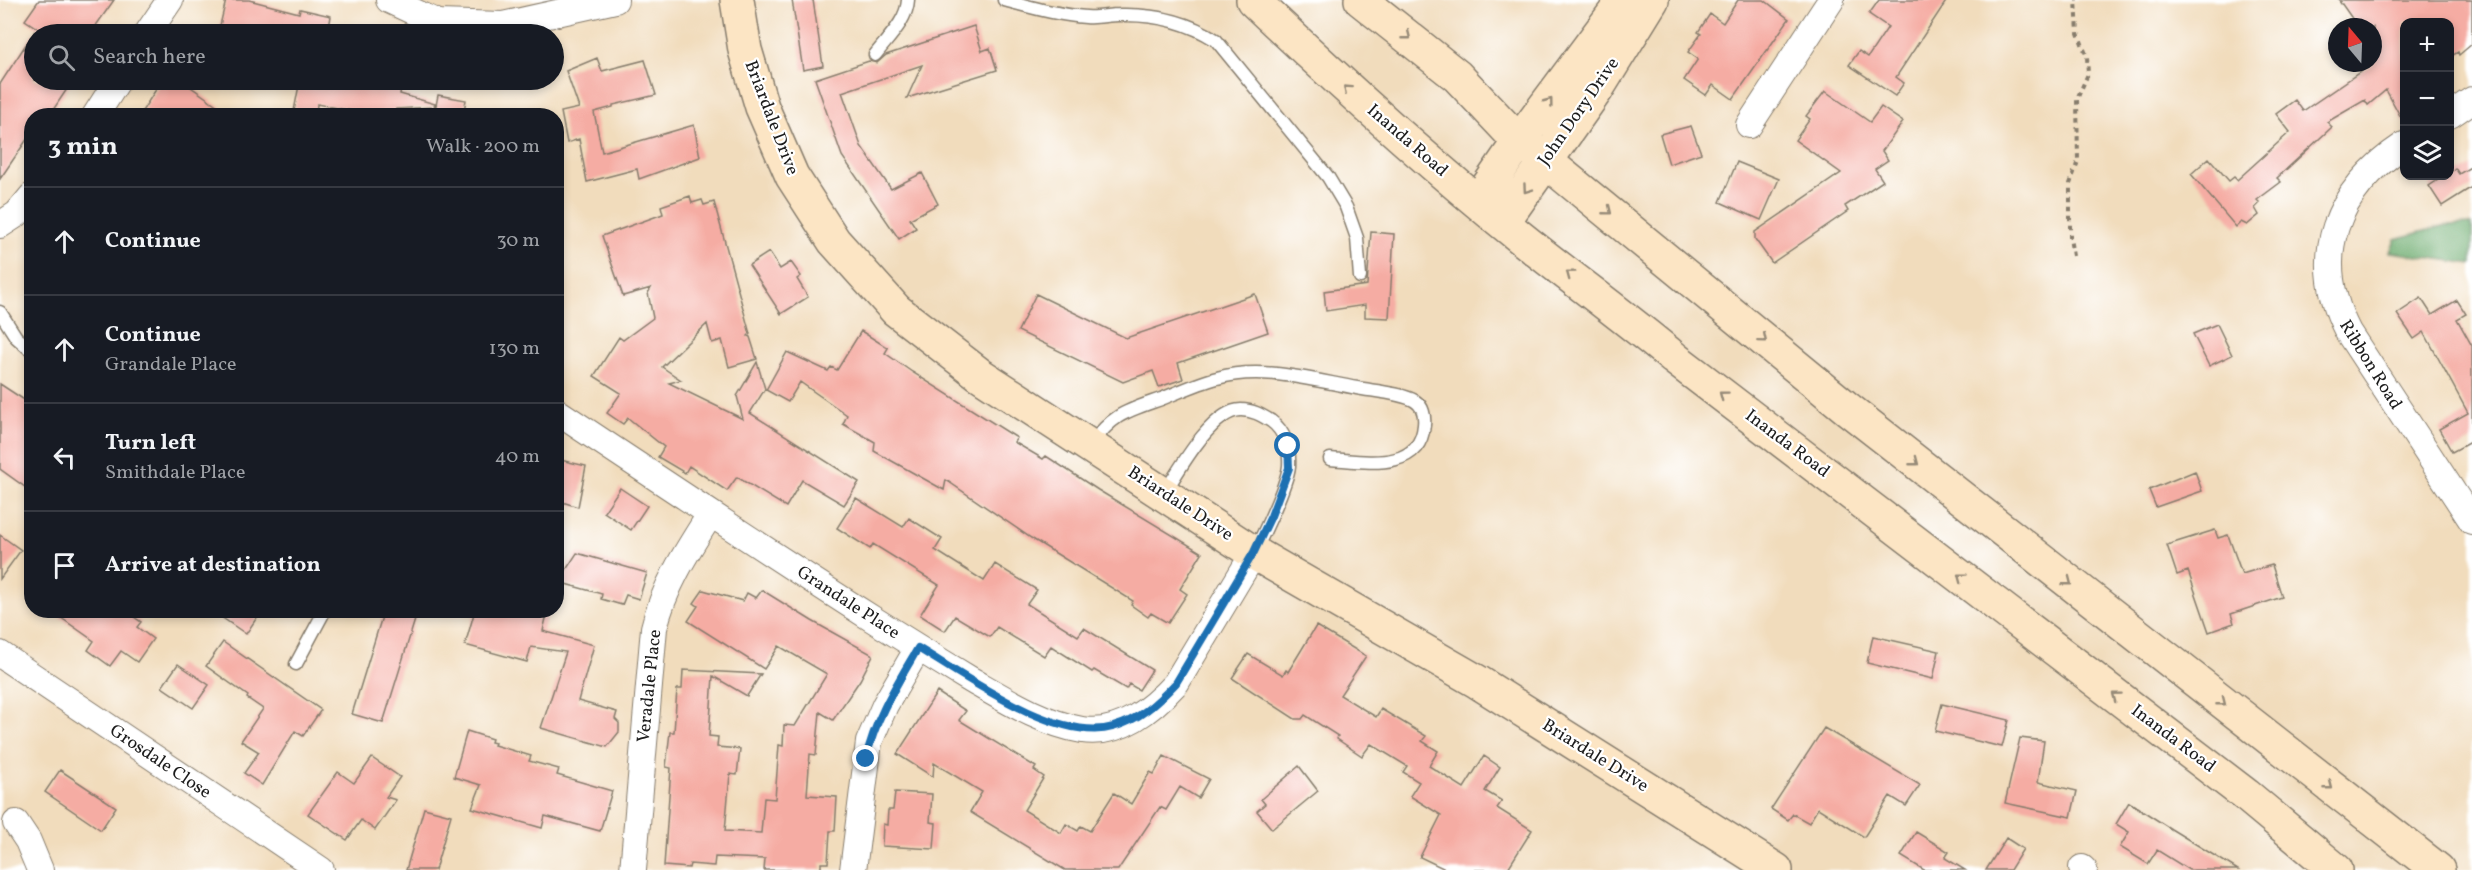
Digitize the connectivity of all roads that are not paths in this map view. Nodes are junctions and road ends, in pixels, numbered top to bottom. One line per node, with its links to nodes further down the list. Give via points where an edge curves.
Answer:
1 (170, 0): 13 (street)
2 (389, 0): 14 (street, via 438,23)
3 (615, 0): 12 (street)
4 (737, 0): 33 (main road, Briardale Drive, via 745,50 762,106 792,176 834,241 896,310 979,374)
5 (908, 0): 16 (lane, via 901,21)
6 (1004, 0): 29 (lane, via 1088,17 1120,15 1178,21 1216,40 1328,177 1346,207 1357,238)
7 (1253, 0): 25 (main road, Inanda Road, one-way to 7, via 1370,109)
8 (1361, 0): 22 (main road, one-way to 22, via 1457,76)
9 (1624, 0): 22 (main road, John Dory Drive, one-way to 9)
10 (1652, 0): 24 (main road, John Dory Drive)
11 (1831, 0): 21 (street)
12 (555, 6): 15 (street)
13 (154, 24)
14 (470, 24)
15 (506, 24)
16 (875, 55)
17 (111, 90): 19 (street)
18 (2472, 100): 20 (street)
19 (99, 108)
20 (2454, 112)
21 (1749, 124)
22 (1520, 140): 24 (main road); 25 (main road, John Dory Drive)
23 (2400, 148): 37 (street, Ribbon Road, via 2366,175 2350,195 2332,236 2330,284 2348,332)
24 (1547, 160): 27 (main road, John Dory Drive, one-way to 27); 50 (main road, one-way to 50, via 1848,409)
25 (1478, 201): 27 (main road, Inanda Road)
26 (24, 206): 28 (street)
27 (1503, 222): 49 (main road, Inanda Road, one-way to 27, via 2246,795 1674,358)
28 (0, 225)
29 (1360, 277)
30 (0, 312): 31 (lane)
31 (24, 344)
32 (564, 416): 36 (street, Grandale Place)
33 (1091, 447): 34 (lane, via 1103,427 1128,411 1218,377 1248,373 1279,374 1388,394 1411,400 1422,408 1424,430 1417,447 1407,455 1383,462); 35 (main road, Briardale Drive)
34 (1330, 459)
35 (1164, 494): 38 (main road, Briardale Drive); 38 (lane, via 1218,420 1239,410 1257,412 1278,426 1288,446 1289,468)
36 (710, 514): 40 (street, Grandale Place); 46 (street, Veradale Place, via 660,602 654,628)
37 (2472, 521)
38 (1254, 552): 40 (street, Grandale Place, via 1176,683 1139,717 1112,728 1084,730 1027,712); 48 (main road, Briardale Drive, via 1478,682)
39 (321, 618): 42 (lane)
40 (918, 648): 47 (street, via 869,742)
41 (0, 654): 45 (street, Grosdale Close)
42 (296, 664)
43 (16, 823): 44 (street)
44 (40, 870)
45 (321, 870)
46 (633, 870)
47 (853, 870)
48 (1776, 870)
49 (2336, 870)
50 (2438, 870)

